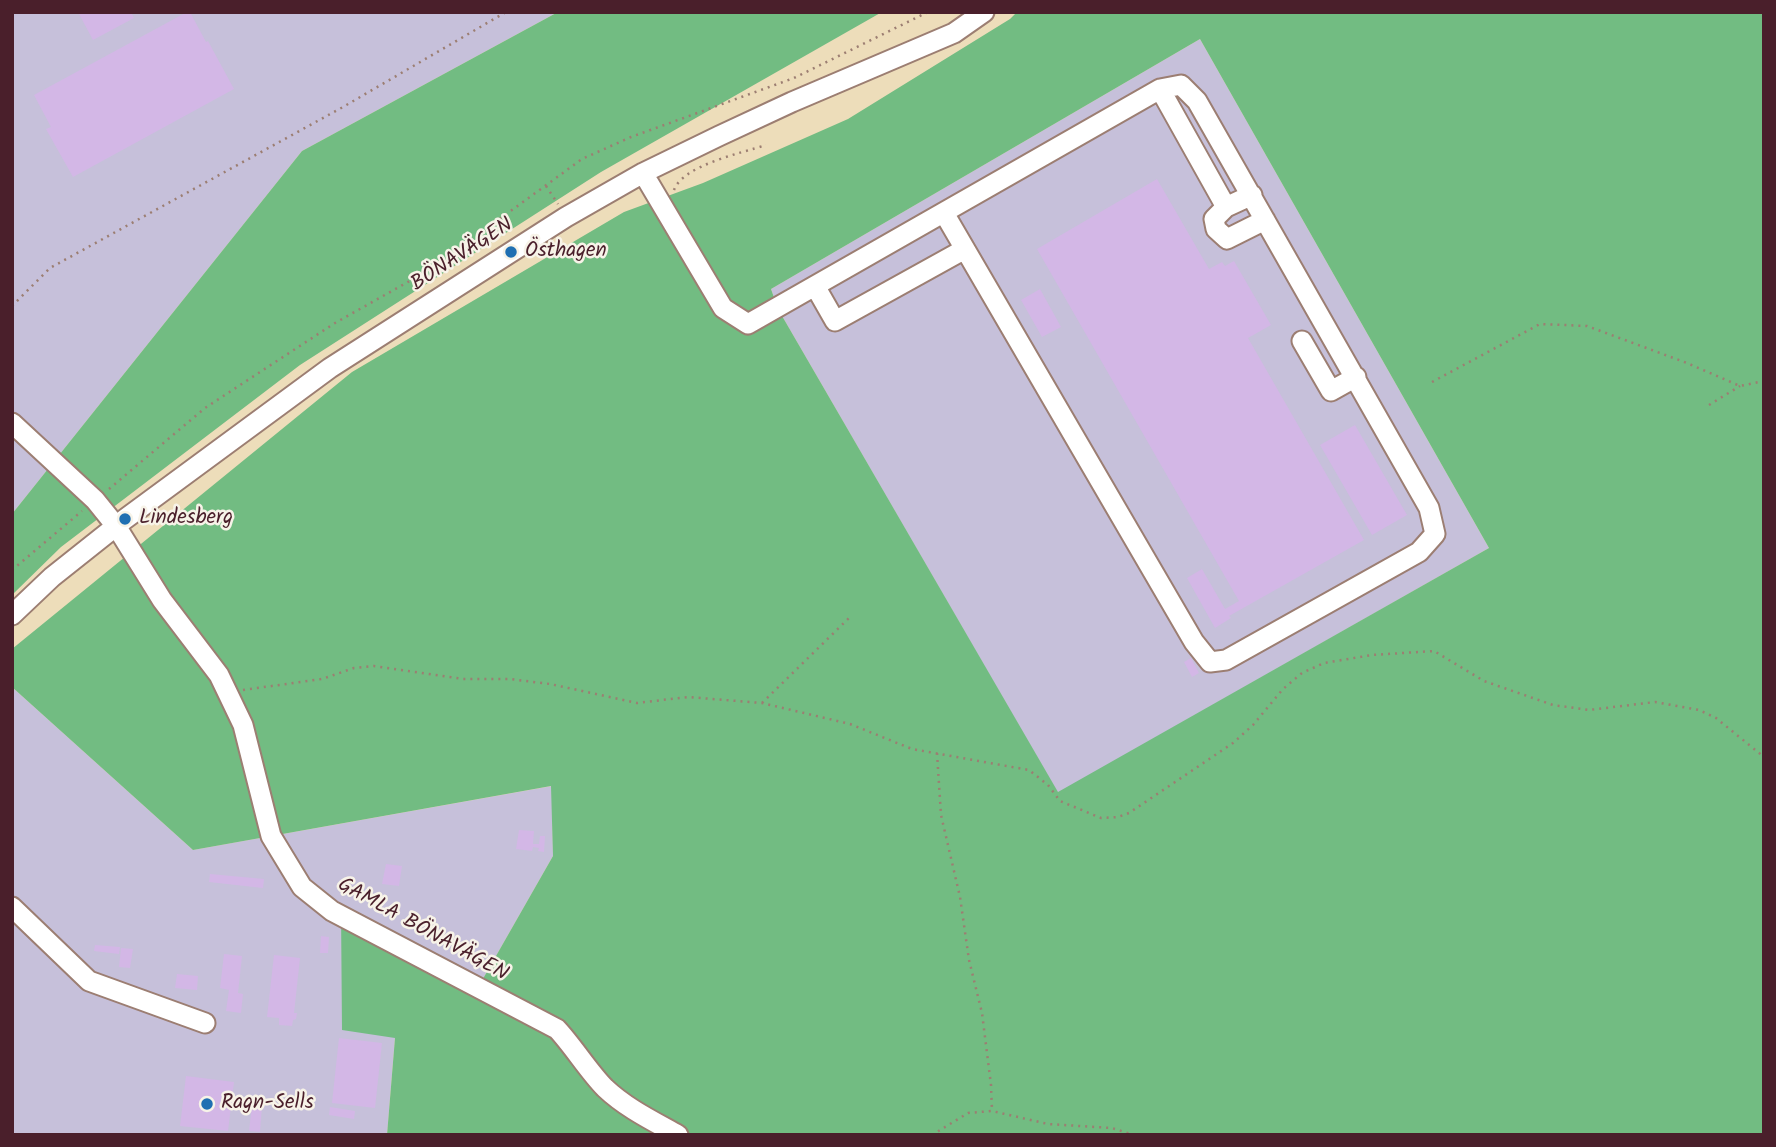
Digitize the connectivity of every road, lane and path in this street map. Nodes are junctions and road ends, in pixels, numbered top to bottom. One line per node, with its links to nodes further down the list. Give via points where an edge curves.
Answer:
1 (506, 12): 14 (path, via 50,268)
2 (928, 12): 22 (path, via 794,78 582,159 431,269 335,323 205,408)
3 (984, 12): 6 (street, BÖNAVÄGEN, via 954,33 792,102)
4 (1160, 89): 8 (street, via 1181,85 1197,101); 9 (street); 10 (street)
5 (766, 145): 7 (path, via 695,169 677,181)
6 (643, 173): 13 (street, via 723,308 748,324); 23 (street, BÖNAVÄGEN, via 330,368)
7 (673, 191)
8 (1252, 195): 9 (street); 11 (street)
9 (1226, 207): 11 (street, via 1214,219 1216,229 1227,239)
10 (944, 213): 12 (street); 13 (street)
11 (1265, 220): 16 (street)
12 (965, 249): 13 (street, via 835,321); 16 (street, via 1194,642 1210,662 1226,660 1419,552 1435,534 1429,508)
13 (815, 286)
14 (12, 306)
15 (1301, 341): 16 (street, via 1331,391)
16 (1356, 377)
17 (1432, 382): 19 (path, via 1539,324 1587,326)
18 (1764, 382): 19 (path)
19 (1740, 386): 20 (path)
20 (1709, 405)
21 (12, 423): 22 (street, GAMLA BÖNAVÄGEN)
22 (95, 500): 23 (street, GAMLA BÖNAVÄGEN); 24 (path)
23 (116, 526): 25 (street, BÖNAVÄGEN); 27 (street, GAMLA BÖNAVÄGEN)
24 (12, 570)
25 (12, 615)
26 (849, 618): 28 (path)
27 (229, 694): 28 (path, via 374,666 463,679 550,684 637,703 688,697); 34 (street, GAMLA BÖNAVÄGEN, via 243,725 271,836 302,887 332,911 557,1028 604,1087)
28 (762, 703): 29 (path, via 850,724 912,749)
29 (937, 753): 30 (path, via 1029,770 1060,801 1101,818 1118,817 1233,744 1303,673 1324,663 1434,651 1484,681 1553,705 1589,710 1655,702 1699,710); 33 (path, via 941,815 982,1013)
30 (1764, 757)
31 (12, 907): 32 (street, via 89,981)
32 (205, 1023)
33 (992, 1111): 35 (path, via 968,1113); 36 (path)
34 (678, 1135)
35 (932, 1135)
36 (1134, 1135)

